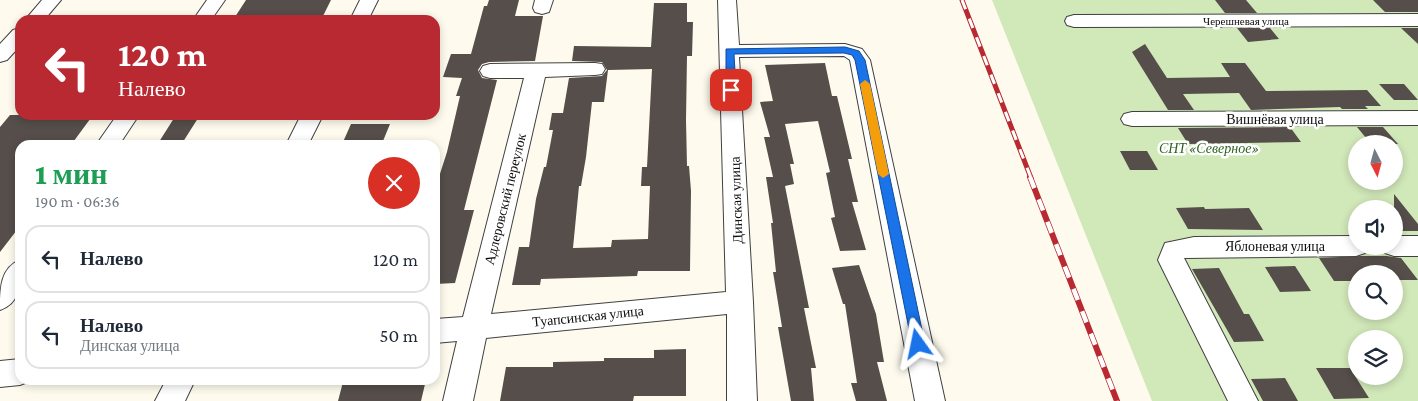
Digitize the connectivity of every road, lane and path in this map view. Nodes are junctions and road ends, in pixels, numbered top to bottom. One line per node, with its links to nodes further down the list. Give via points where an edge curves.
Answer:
1 (52, 0): 5 (street)
2 (216, 0): 6 (street)
3 (369, 0): 7 (street)
4 (727, 0): 11 (street, Динская улица)
5 (38, 15)
6 (206, 15)
7 (362, 15)
8 (1418, 20): 9 (street, Черешневая улица)
9 (1074, 21)
10 (15, 40): 12 (street)
11 (729, 51): 27 (street, Динская улица); 36 (street, via 845,50 855,53 860,60)
12 (0, 56)
13 (595, 69): 14 (street)
14 (536, 71): 15 (street); 28 (street, Адлеровский переулок)
15 (490, 72)
16 (1418, 118): 19 (street, Вишнёвая улица)
17 (124, 120): 20 (street)
18 (310, 120): 21 (street)
19 (1132, 120)
20 (110, 140)
21 (300, 140)
22 (1348, 246): 37 (street, Яблоневая улица, via 1194,247 1174,250 1171,260)
23 (1403, 246): 24 (street)
24 (1418, 246)
25 (15, 277): 26 (street)
26 (0, 299)
27 (740, 302): 28 (street, Туапсинская улица); 35 (street, Динская улица)
28 (474, 328): 29 (street, Туапсинская улица); 34 (street, Адлеровский переулок)
29 (440, 331)
30 (15, 372): 31 (street)
31 (0, 374)
32 (178, 385): 33 (street)
33 (170, 401)
34 (458, 401)
35 (742, 401)
36 (930, 401)
37 (1242, 401)

